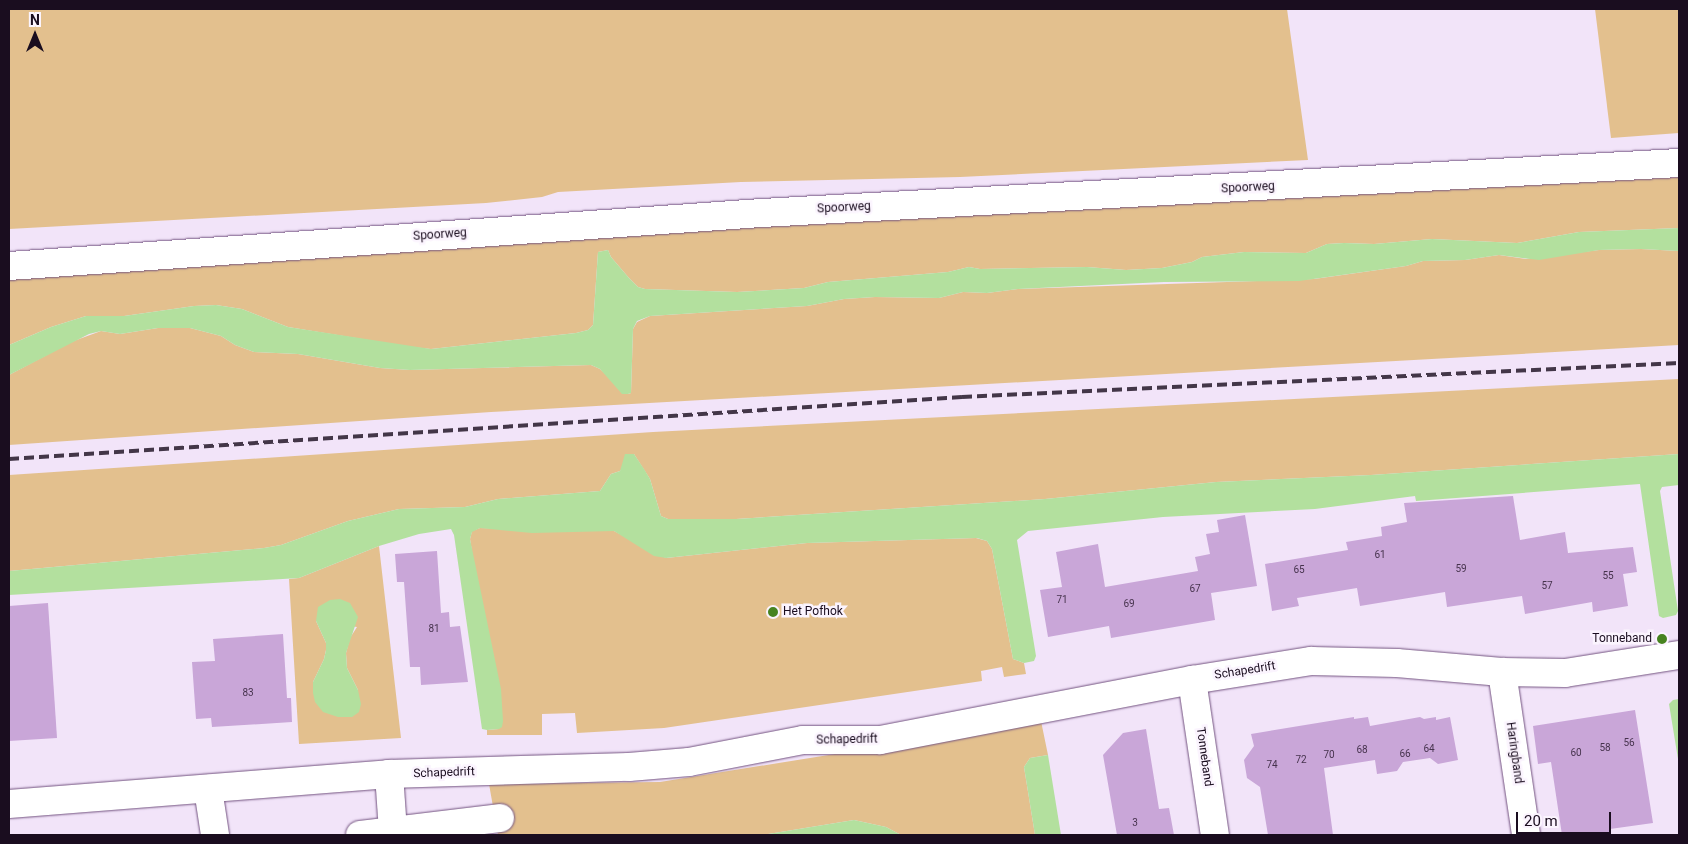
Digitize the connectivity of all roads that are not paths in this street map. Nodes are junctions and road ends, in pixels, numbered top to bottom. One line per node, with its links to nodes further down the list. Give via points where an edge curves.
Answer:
1 (1679, 163): 2 (street, Spoorweg, via 762,213)
2 (9, 266)
3 (1679, 656): 4 (street, Schapedrift, via 1565,673)
4 (1502, 672): 5 (street, Schapedrift, via 1311,660); 14 (street, Haringband)
5 (1192, 680): 6 (street, Schapedrift, via 880,740 803,740 689,762 630,767); 13 (street, Tonneband)
6 (389, 774): 7 (street, Schapedrift); 10 (street)
7 (208, 788): 8 (street, Schapedrift); 11 (street)
8 (9, 804)
9 (500, 818): 10 (street)
10 (392, 831): 12 (street)
11 (215, 835)
12 (360, 835)
13 (1216, 835)
14 (1526, 835)

